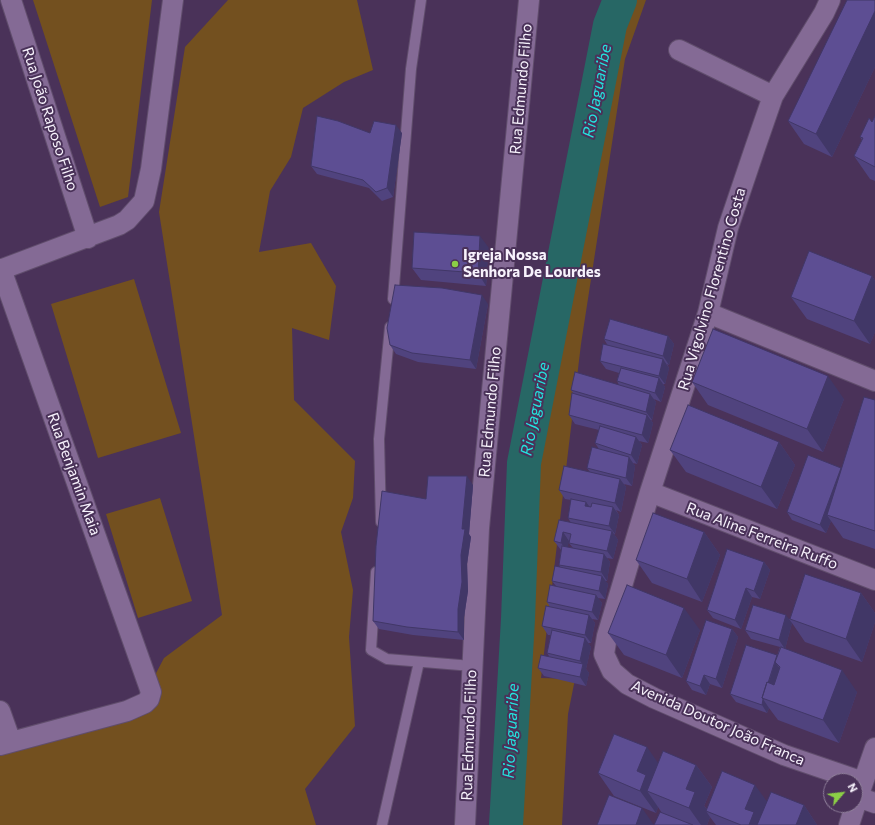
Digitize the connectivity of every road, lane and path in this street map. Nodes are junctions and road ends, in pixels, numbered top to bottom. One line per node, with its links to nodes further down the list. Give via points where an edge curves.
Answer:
1 (11, 0): 8 (street, Rua João Raposo Filho)
2 (173, 0): 8 (street, via 151,170 144,201 119,225)
3 (420, 0): 13 (lane, via 411,69 392,312 379,439)
4 (529, 0): 18 (street, Rua Edmundo Filho, via 479,528)
5 (830, 0): 7 (street, Rua Vigolvino Florentino Costa)
6 (679, 50): 7 (street)
7 (773, 96): 10 (street, Rua Vigolvino Florentino Costa, via 728,228)
8 (88, 238): 9 (street)
9 (1, 270): 20 (street, Rua Benjamin Maia, via 150,695 139,707)
10 (708, 313): 11 (street); 12 (street, Rua Vigolvino Florentino Costa)
11 (875, 381)
12 (650, 492): 15 (street, Rua Aline Ferreira Ruffo); 16 (street, Rua Vigolvino Florentino Costa)
13 (380, 536)
14 (376, 565): 17 (lane, via 371,650 387,659)
15 (875, 580)
16 (607, 636): 22 (street, Avenida Doutor João Franca, via 604,654 612,671 627,684)
17 (419, 662): 18 (lane); 23 (lane)
18 (472, 666): 24 (street, Rua Edmundo Filho)
19 (0, 711): 20 (street)
20 (5, 743)
21 (875, 748): 22 (street)
22 (866, 794): 25 (street)
23 (382, 825)
24 (465, 825)
25 (850, 825)

